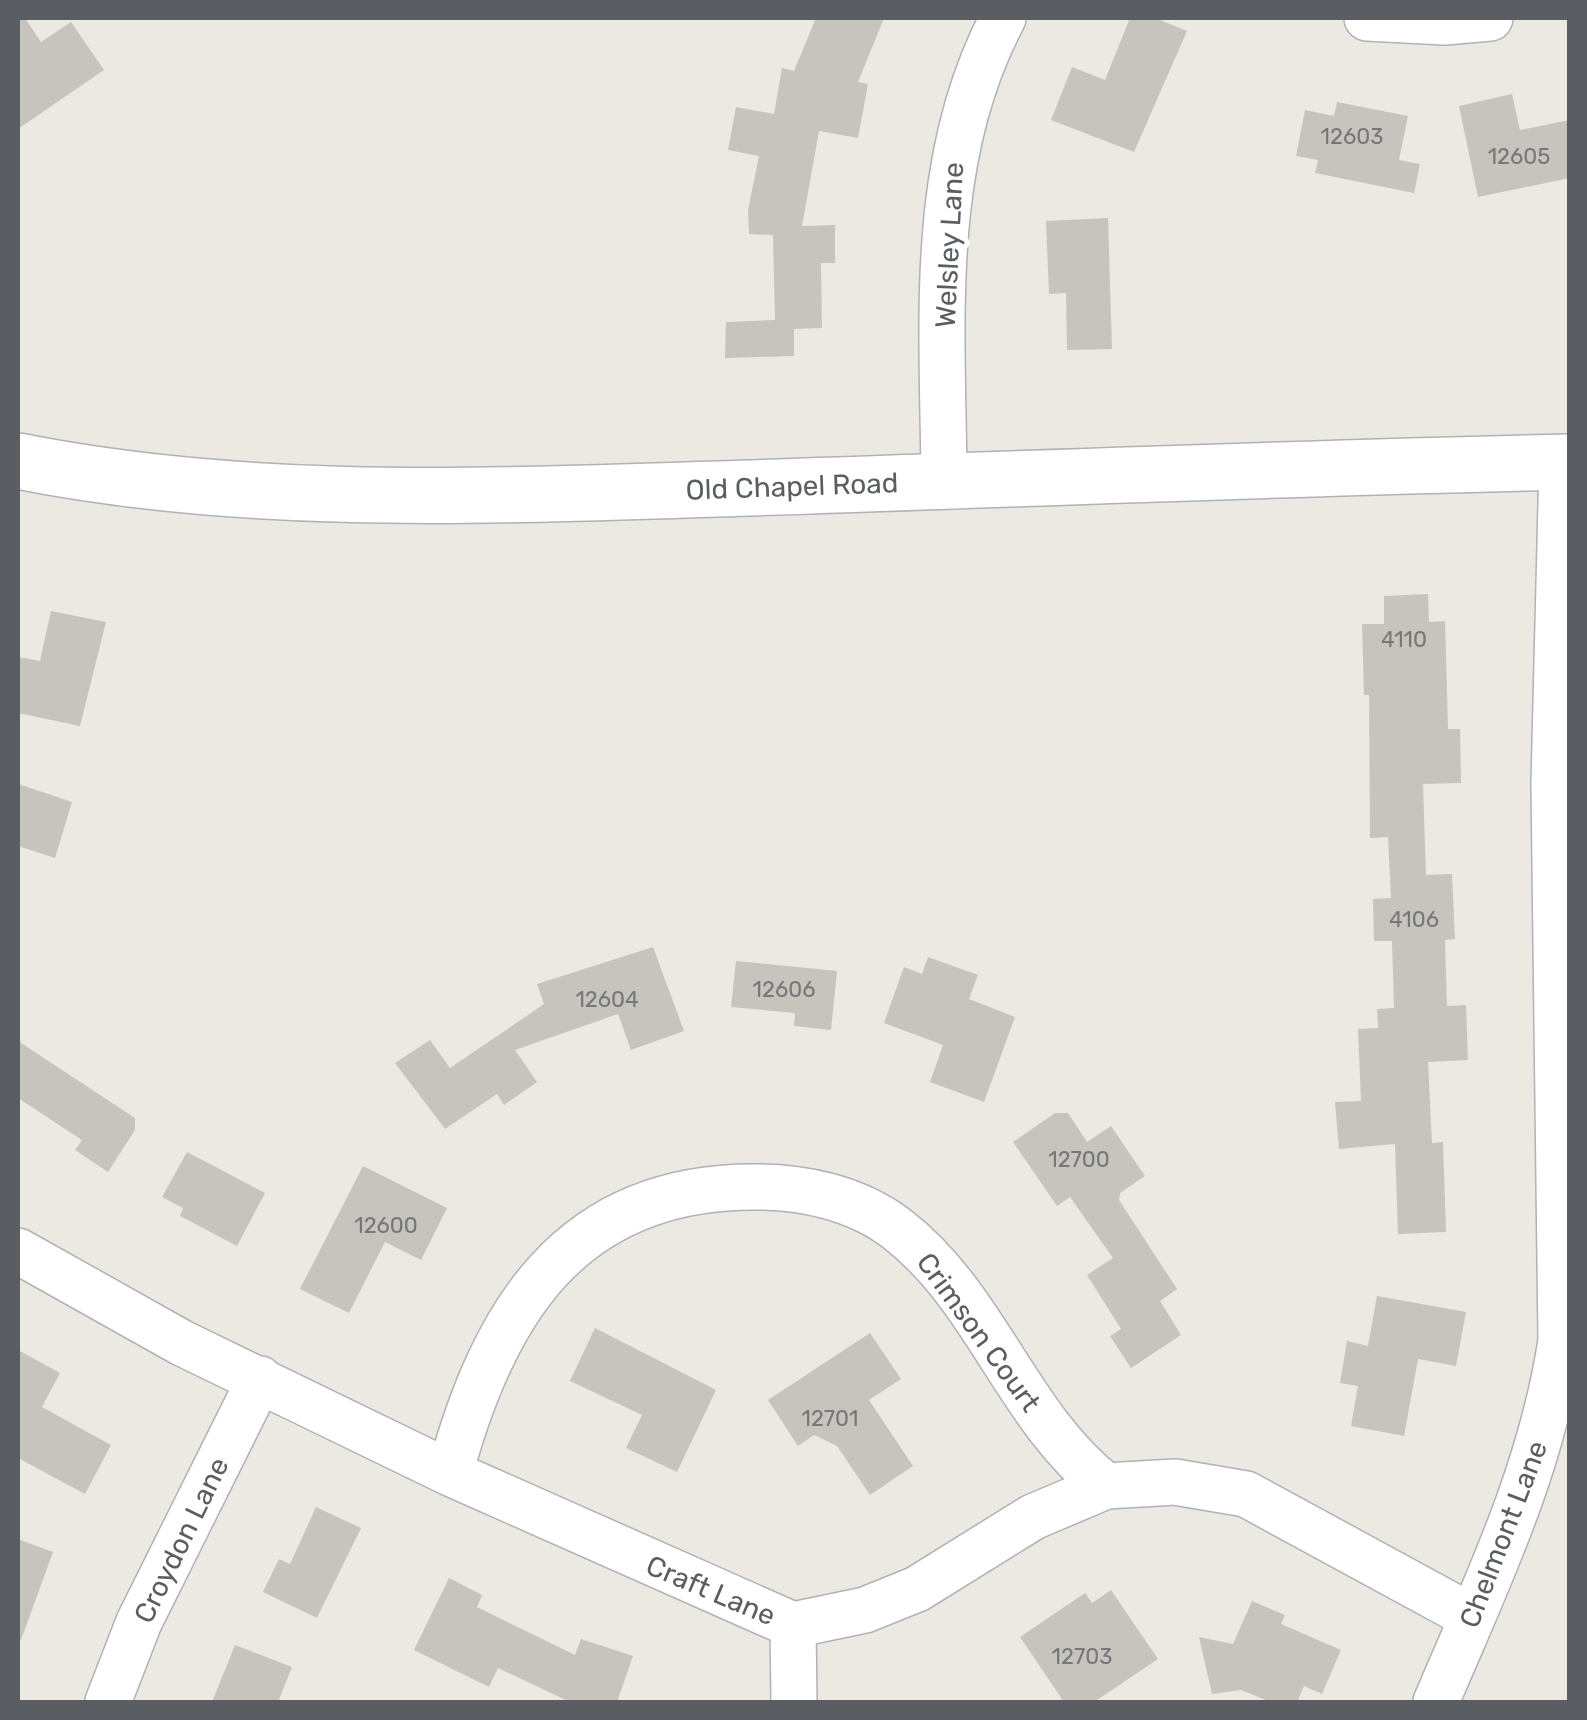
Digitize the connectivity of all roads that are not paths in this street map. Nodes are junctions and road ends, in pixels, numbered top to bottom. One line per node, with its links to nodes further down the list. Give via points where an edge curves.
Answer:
1 (1002, 18): 6 (street, Welsley Lane, via 955,141 944,298)
2 (1368, 18): 3 (street)
3 (1490, 18)
4 (18, 461): 6 (street, Old Chapel Road, via 124,482 324,495)
5 (1566, 462): 6 (street, Old Chapel Road); 11 (street, Chelmont Lane, via 1554,783 1561,1341 1530,1479)
6 (944, 482)
7 (18, 1251): 8 (street, Craft Lane)
8 (260, 1380): 9 (street, Craft Lane); 13 (street, Croydon Lane, via 139,1622)
9 (450, 1472): 10 (street, Crimson Court, via 492,1346 521,1301 584,1238 676,1196 786,1186 864,1210 927,1257 1063,1447); 12 (street, Craft Lane)
10 (1106, 1486): 11 (street, Craft Lane, via 1175,1482 1246,1494); 12 (street, Craft Lane, via 1033,1517 916,1590)
11 (1472, 1617): 15 (street, Chelmont Lane)
12 (793, 1626): 14 (street)
13 (108, 1702)
14 (794, 1702)
15 (1436, 1702)

